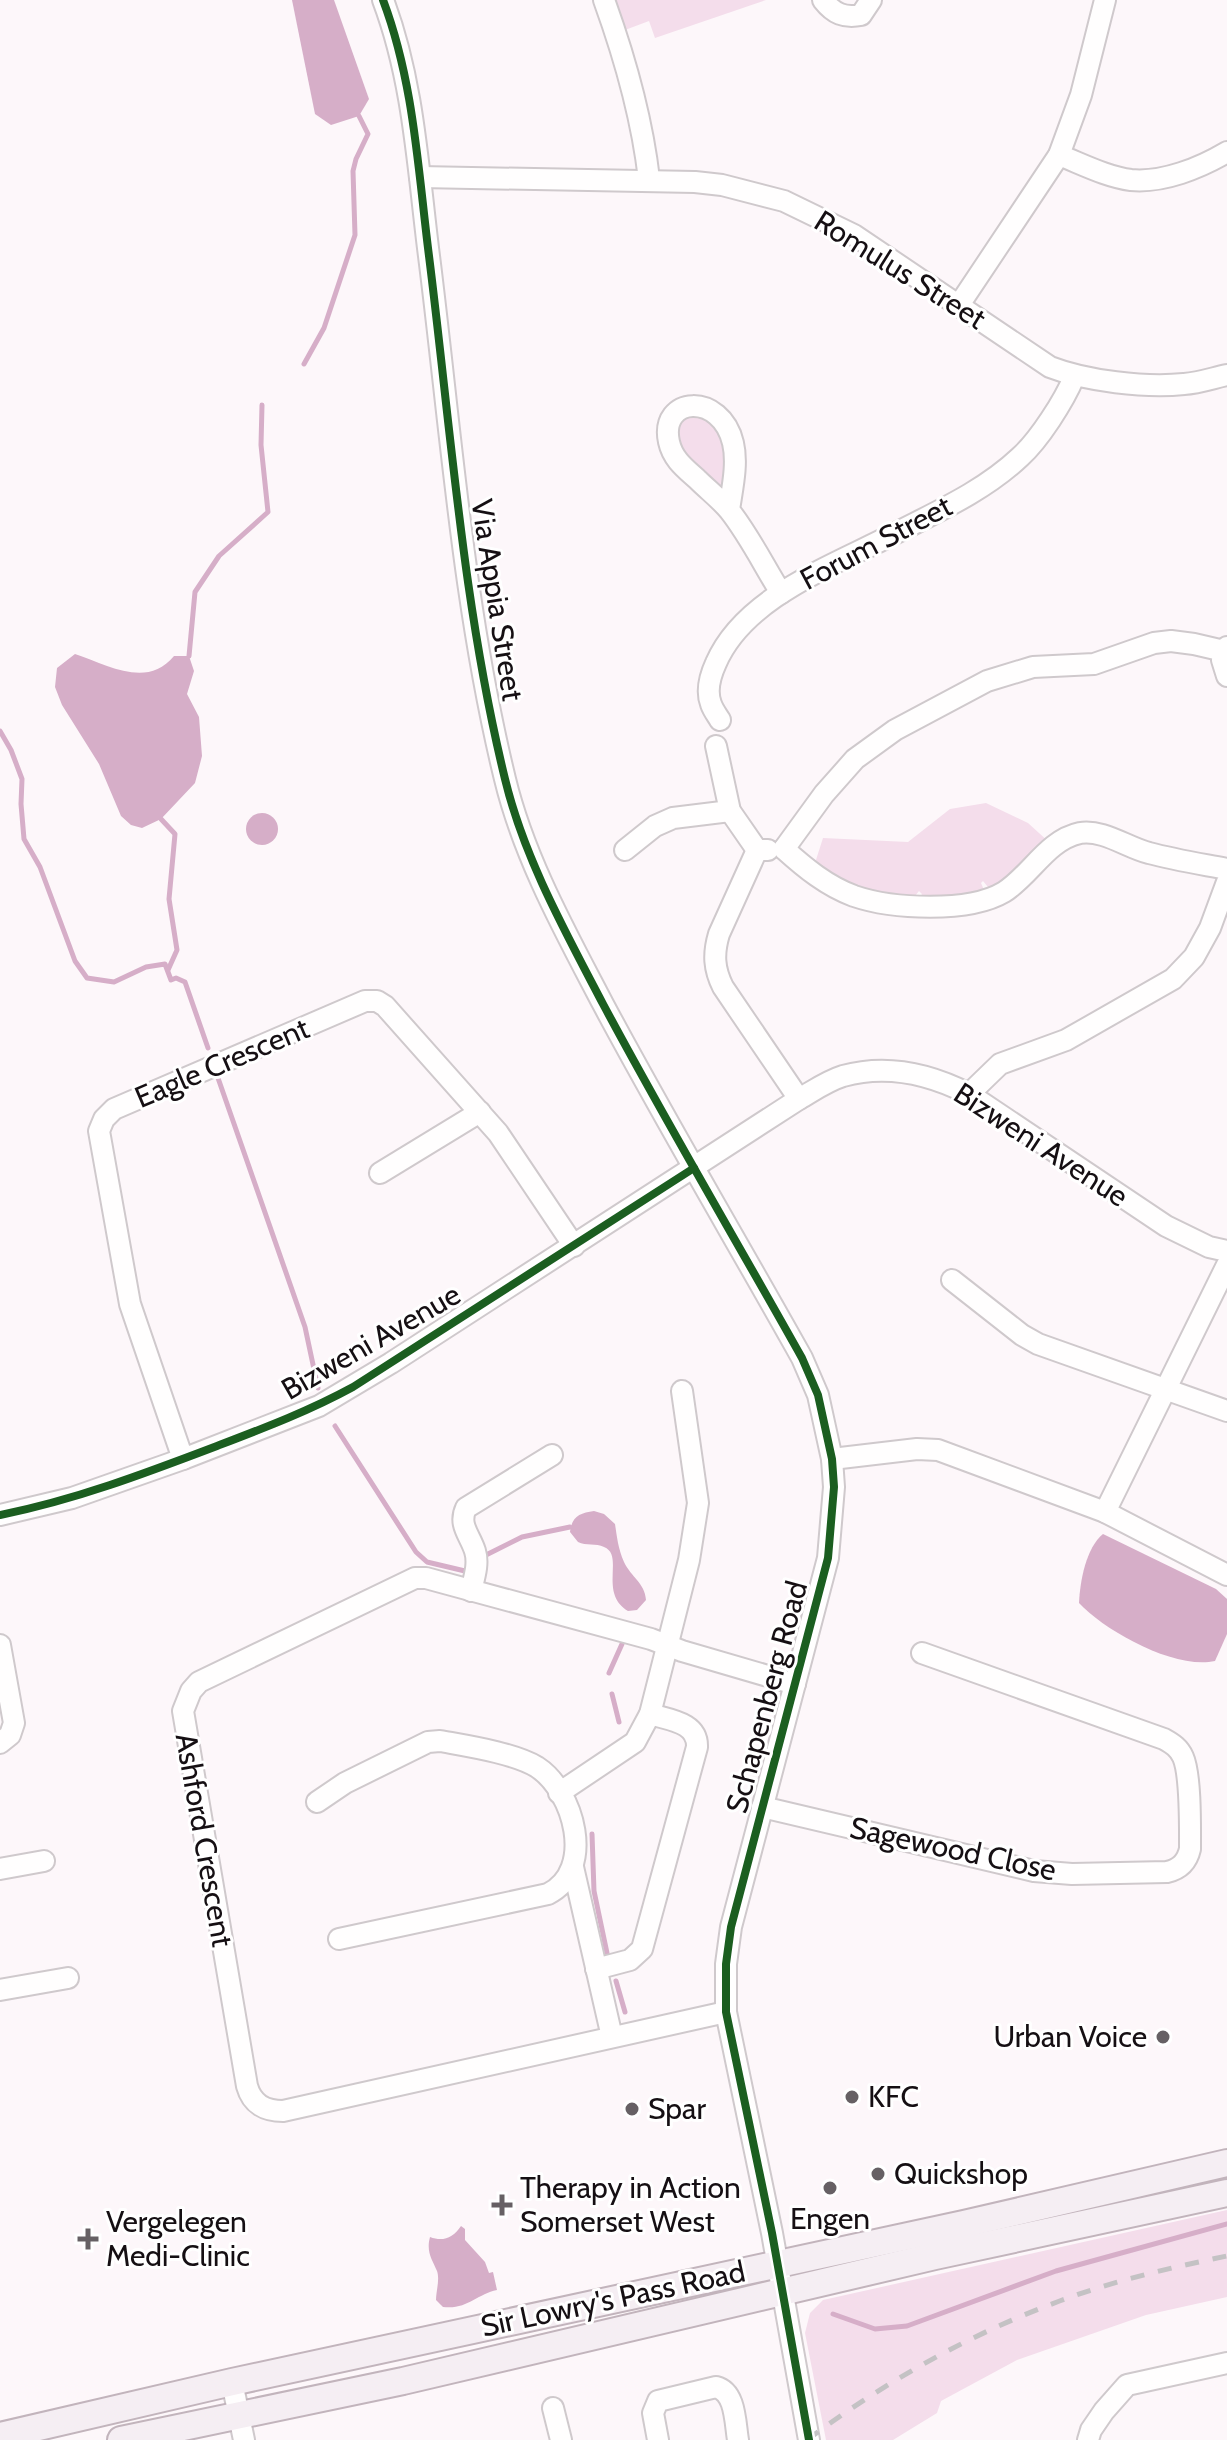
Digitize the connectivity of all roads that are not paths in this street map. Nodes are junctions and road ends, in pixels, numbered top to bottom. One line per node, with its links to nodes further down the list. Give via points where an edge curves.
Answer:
1 (383, 0): 8 (street, Via Appia Street, via 408,86)
2 (604, 0): 9 (street, via 645,141)
3 (823, 0): 4 (street, via 849,17 861,15)
4 (871, 0)
5 (1105, 0): 7 (street, via 1081,95)
6 (1227, 152): 7 (street, via 1152,180 1128,180)
7 (1059, 155): 10 (street)
8 (420, 177): 9 (street, Romulus Street); 28 (street, Via Appia Street, via 459,529 505,779 544,886)
9 (649, 179): 10 (street, Romulus Street, via 722,185 784,201 854,235)
10 (959, 305): 12 (street, Romulus Street, via 1050,367)
11 (1227, 375): 12 (street, Romulus Street, via 1184,384)
12 (1074, 377): 14 (street, Forum Street, via 1065,398 1021,457 989,481)
13 (729, 510): 13 (street, via 673,453 669,425 682,409 693,405 715,412 730,434 734,465); 14 (street)
14 (781, 593): 17 (street, Forum Street, via 753,613 718,658 709,689)
15 (1226, 649): 16 (street, via 1222,660); 20 (street, via 1154,643 1094,664 1033,667 987,681 895,730 855,759)
16 (1227, 676)
17 (720, 720)
18 (716, 746): 19 (street)
19 (730, 811): 21 (street, via 673,818); 22 (street)
20 (784, 849): 22 (street); 23 (street, via 821,880 897,905 954,905 992,897 1020,879 1054,845 1083,832)
21 (625, 850)
22 (757, 850): 26 (street, via 719,934 715,968)
23 (1227, 869)
24 (1227, 882): 25 (street, via 1194,957 1173,979 1066,1040 1000,1064)
25 (969, 1094): 26 (street, Bizweni Avenue, via 903,1071 841,1076); 31 (street, Bizweni Avenue, via 1166,1226)
26 (799, 1099): 28 (street, Bizweni Avenue)
27 (480, 1112): 29 (street); 30 (street, Eagle Crescent); 38 (street, Eagle Crescent, via 385,1006 371,1000 109,1113 100,1138 124,1279)
28 (694, 1168): 30 (street, Bizweni Avenue); 39 (street, Schapenberg Road, via 802,1358 818,1395)
29 (380, 1173)
30 (574, 1246): 38 (street, Bizweni Avenue, via 353,1387)
31 (1227, 1251)
32 (1227, 1265): 35 (street)
33 (952, 1280): 35 (street, via 1038,1344)
34 (682, 1391): 45 (street, via 698,1503)
35 (1165, 1391): 36 (street); 40 (street)
36 (1227, 1411)
37 (552, 1455): 43 (street, via 466,1508 462,1522 477,1563)
38 (183, 1459): 41 (street, Bizweni Avenue, via 72,1498)
39 (832, 1459): 40 (street, via 938,1450); 47 (street, Schapenberg Road, via 828,1558)
40 (1105, 1512): 42 (street)
41 (0, 1515)
42 (1227, 1575)
43 (471, 1591): 45 (street, Ashford Crescent); 61 (street, Ashford Crescent, via 426,1578 404,1582 199,1682 186,1700 184,1723 247,2086 263,2108 283,2111)
44 (0, 1645): 49 (street, via 14,1723)
45 (667, 1645): 47 (street, Ashford Crescent); 48 (street)
46 (922, 1653): 52 (street, Sagewood Close, via 1174,1745 1186,1768 1186,1860 1167,1872 1053,1874)
47 (795, 1684): 52 (street, Schapenberg Road)
48 (650, 1714): 50 (street, via 635,1742); 57 (street, via 690,1727 697,1747 642,1949 630,1960)
49 (0, 1743)
50 (559, 1793): 51 (street, via 534,1765 440,1741 345,1783); 54 (street, via 573,1821)
51 (317, 1802)
52 (762, 1807): 60 (street, Schapenberg Road, via 729,1940)
53 (44, 1861): 55 (street)
54 (573, 1867): 56 (street, via 548,1894); 57 (street)
55 (0, 1869)
56 (339, 1939)
57 (596, 1969): 61 (street)
58 (68, 1978): 59 (street)
59 (0, 1990)
60 (726, 2012): 61 (street, Ashford Crescent); 64 (street, Schapenberg Road)
61 (612, 2037)
62 (1227, 2163): 64 (main road, Sir Lowry's Pass Road)
63 (1227, 2193): 65 (main road, Sir Lowry's Pass Road)
64 (776, 2264): 65 (street, Schapenberg Road); 67 (main road, Sir Lowry's Pass Road)
65 (781, 2292): 69 (main road, Sir Lowry's Pass Road, via 403,2381); 77 (street, Schapenberg Road)
66 (1227, 2363): 70 (street, via 1127,2385)
67 (232, 2382): 69 (street); 71 (main road, Sir Lowry's Pass Road)
68 (553, 2408): 74 (street)
69 (239, 2413): 72 (main road, Sir Lowry's Pass Road); 73 (street)
70 (1090, 2435)
71 (0, 2436)
72 (121, 2440)
73 (244, 2440)
74 (561, 2440)
75 (658, 2440): 76 (street, via 653,2413 658,2401 716,2387 730,2397)
76 (738, 2440)
77 (809, 2440)

